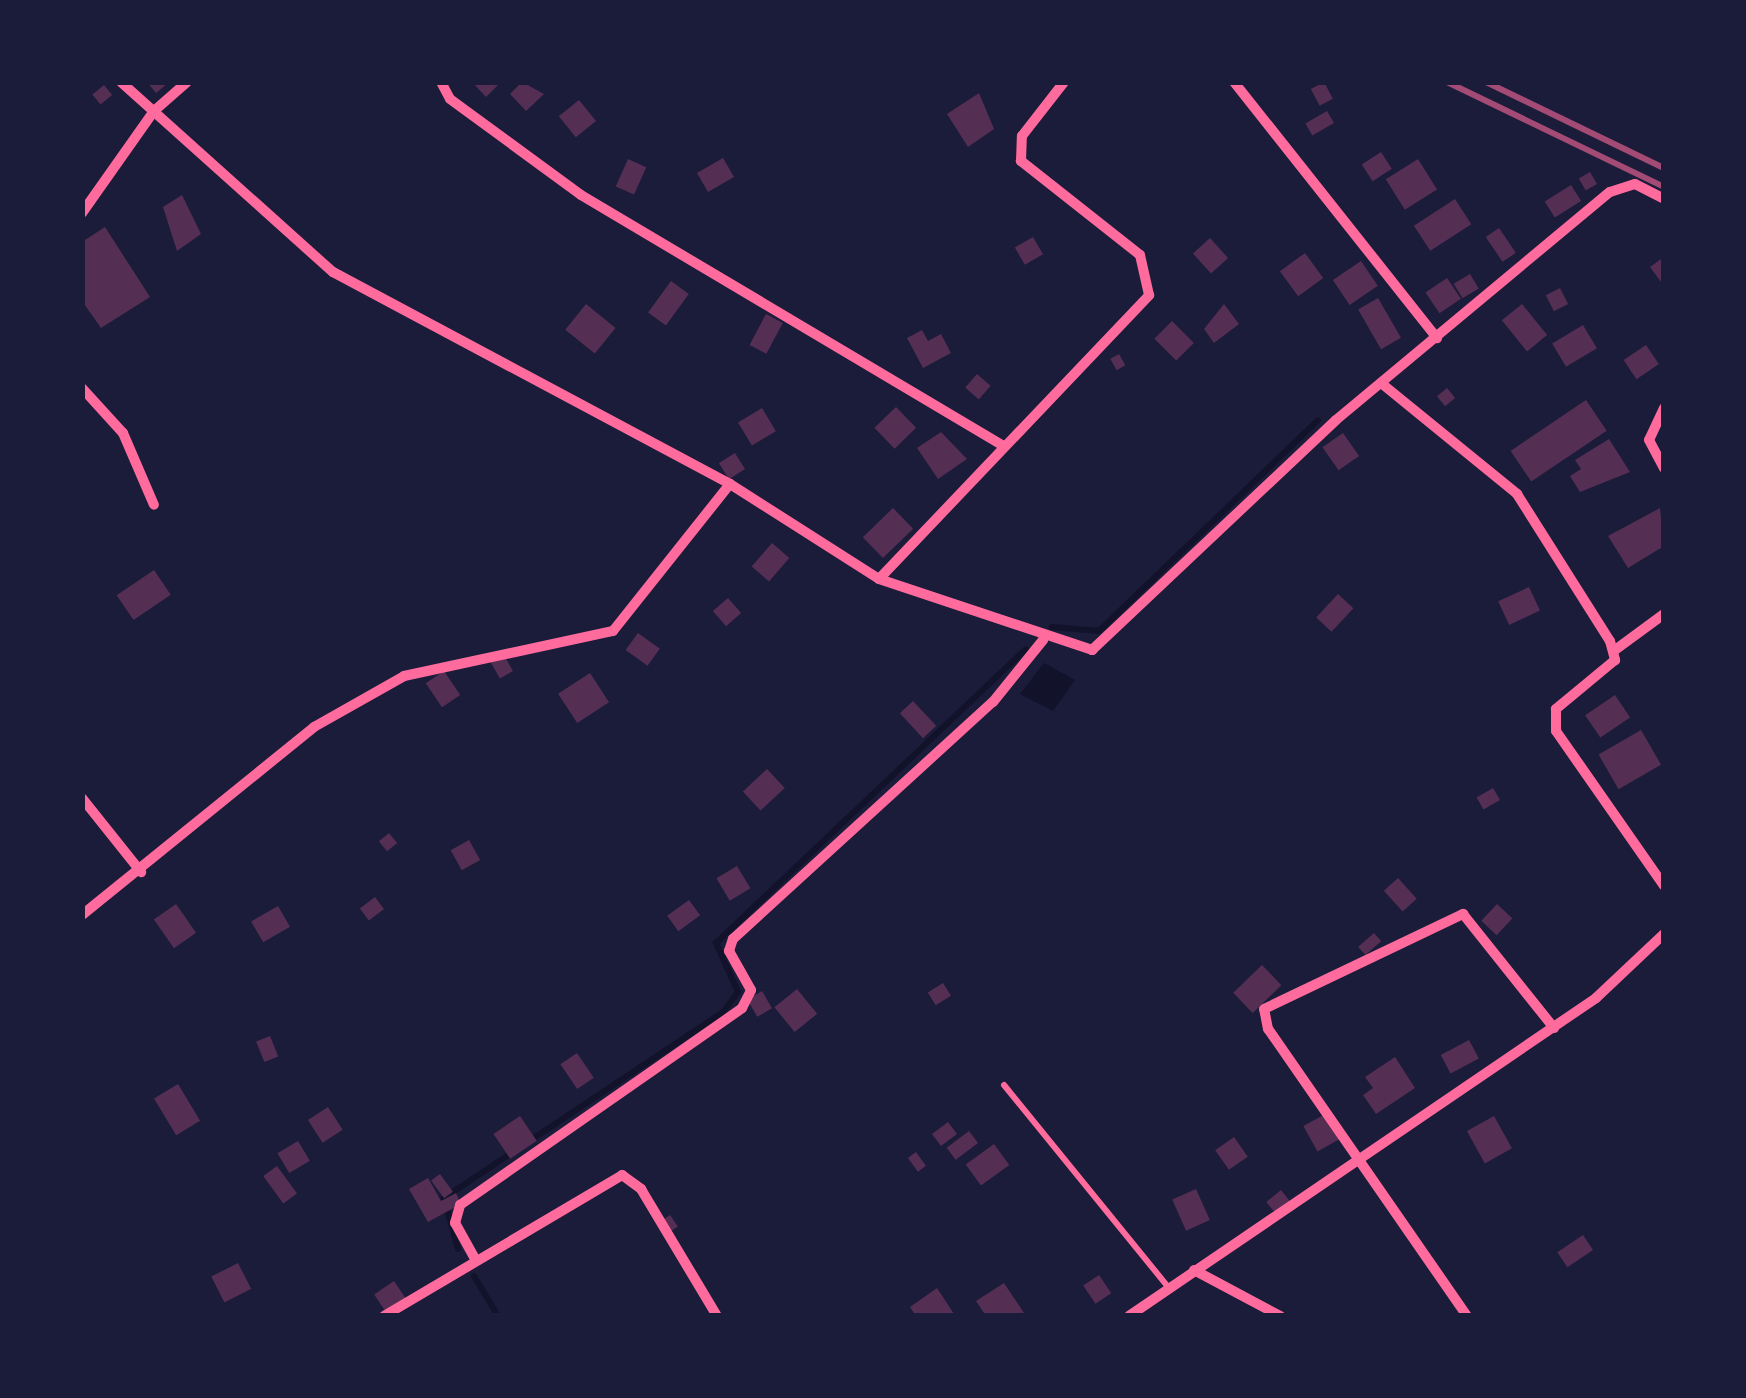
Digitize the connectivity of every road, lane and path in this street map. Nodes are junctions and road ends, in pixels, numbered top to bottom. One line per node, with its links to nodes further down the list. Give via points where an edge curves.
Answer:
1 (122, 82): 6 (street)
2 (187, 82): 6 (street)
3 (441, 82): 13 (street, via 450,99 581,195)
4 (1064, 82): 13 (street, via 1022,136 1021,160 1140,255 1152,282)
5 (1234, 82): 9 (street)
6 (154, 111): 8 (street); 15 (street, via 333,272)
7 (1664, 198): 9 (street, via 1634,184 1610,192)
8 (82, 213)
9 (1437, 338): 10 (street)
10 (1381, 383): 19 (street, via 1220,526 1115,636 1092,650); 20 (street, via 1516,494)
11 (82, 388): 16 (street, via 122,432)
12 (1664, 408): 14 (street, via 1649,440)
13 (1003, 446): 17 (street)
14 (1664, 468)
15 (730, 484): 17 (street); 22 (street, via 613,631 424,666 314,727)
16 (154, 505)
17 (879, 579): 19 (street)
18 (1664, 614): 20 (street)
19 (1043, 640): 29 (street, via 993,702 733,940 729,951 751,990 742,1008 460,1205 455,1223)
20 (1615, 650): 23 (street, via 1553,718)
21 (82, 798): 22 (street)
22 (141, 872): 24 (street)
23 (1664, 886)
24 (82, 916)
25 (1664, 934): 26 (street)
26 (1554, 1028): 28 (street); 28 (street, via 1463,914 1273,1001 1268,1029)
27 (1004, 1086): 31 (lane)
28 (1362, 1157): 30 (street); 36 (street)
29 (474, 1258): 32 (street); 33 (street, via 622,1175 641,1189)
30 (1194, 1270): 31 (street); 35 (street)
31 (1170, 1288): 34 (street)
32 (384, 1316)
33 (717, 1316)
34 (1129, 1316)
35 (1280, 1316)
36 (1468, 1316)

